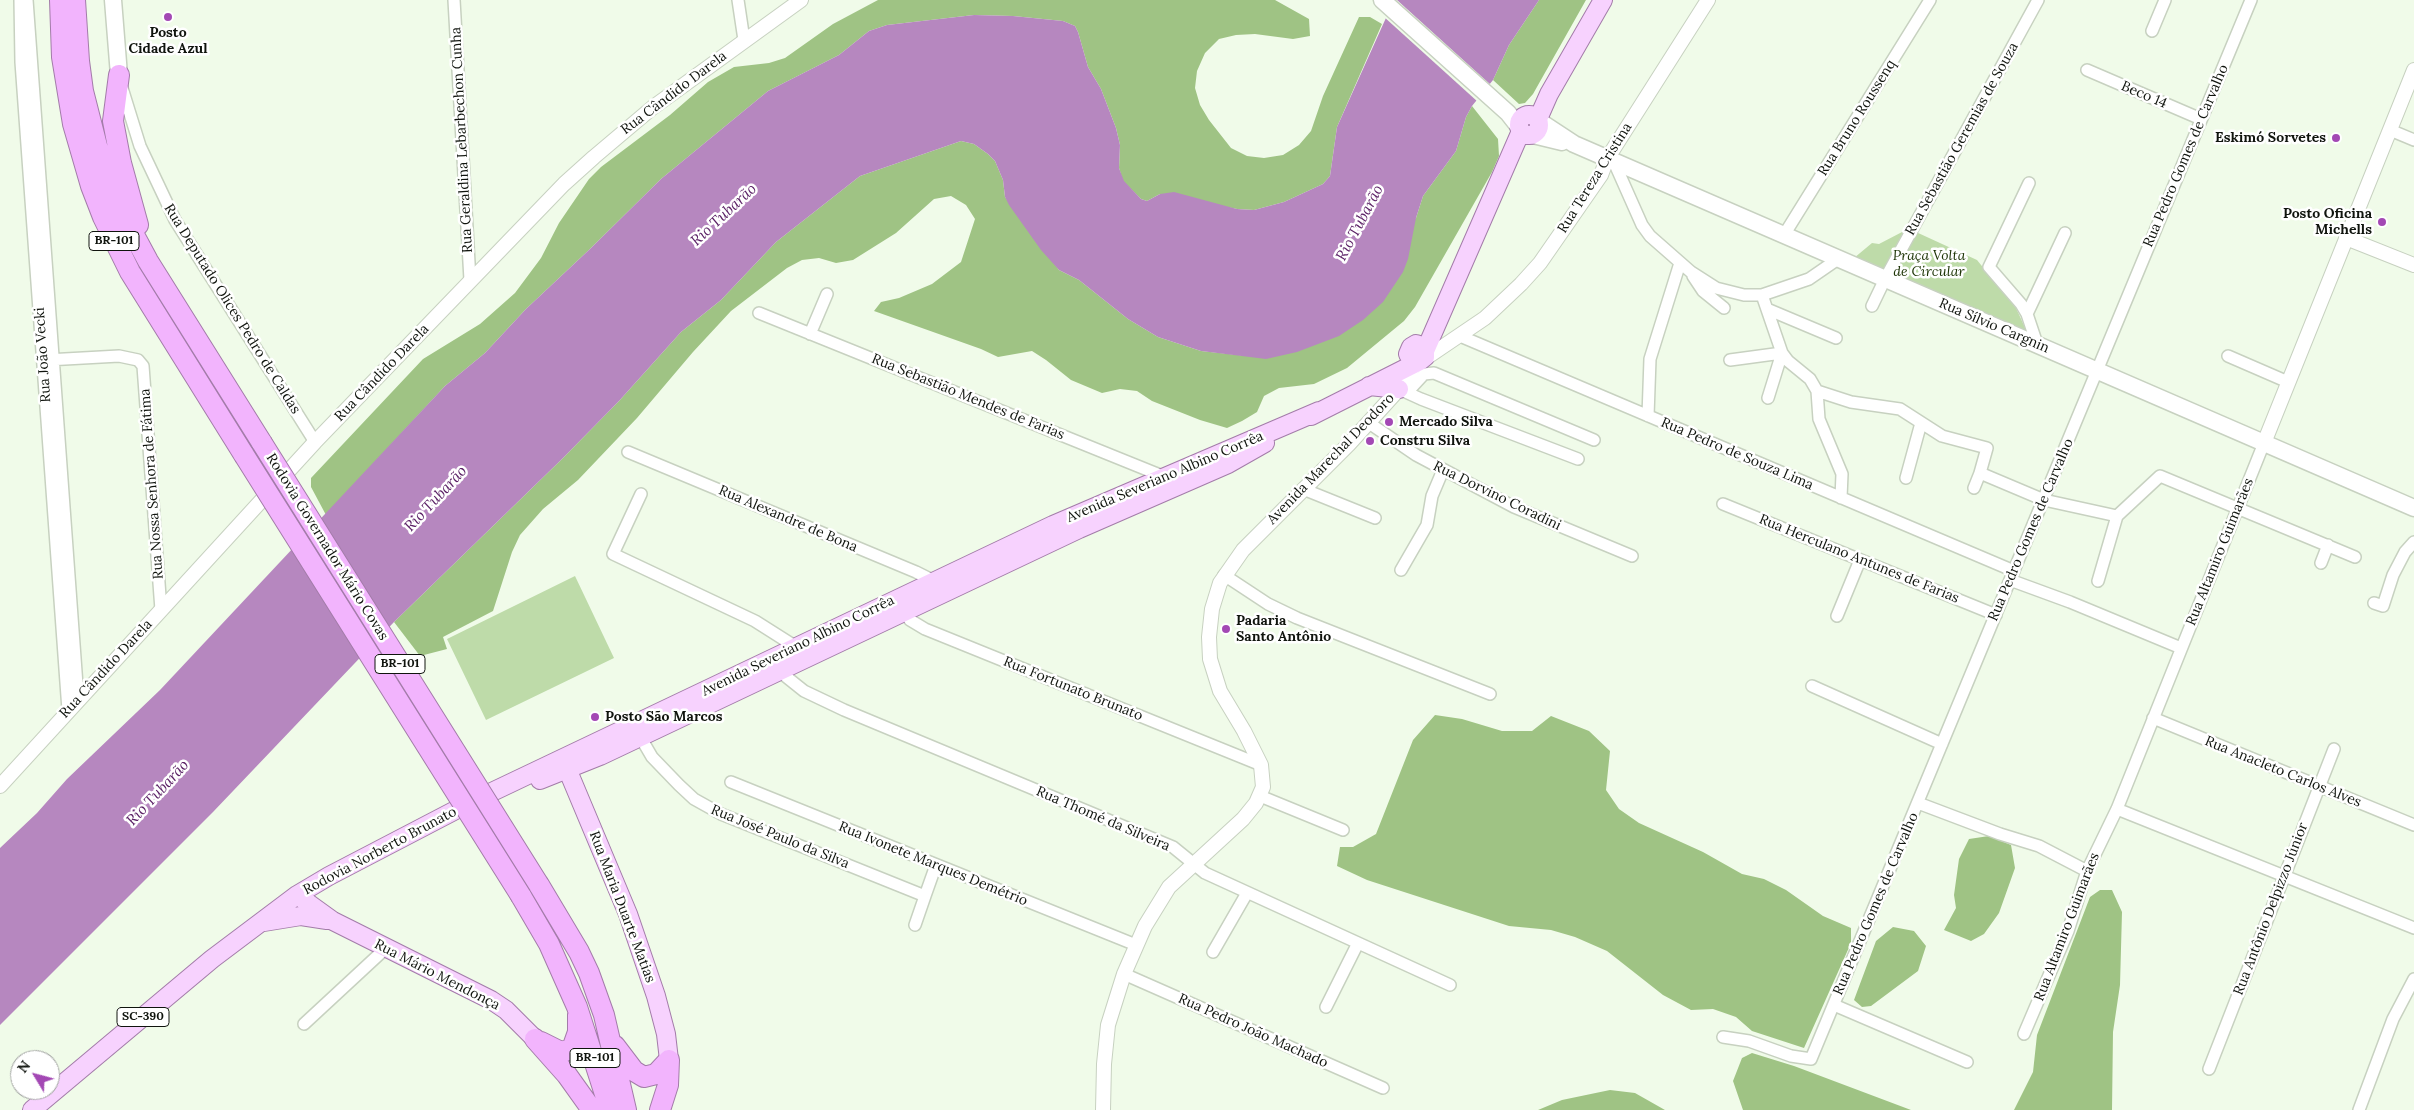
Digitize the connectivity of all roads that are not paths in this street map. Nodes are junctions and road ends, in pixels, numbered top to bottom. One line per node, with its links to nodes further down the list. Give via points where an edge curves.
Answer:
1 (20, 0): 26 (street, Rua João Vecki, via 21,62)
2 (27, 0): 26 (street, Rua João Vecki)
3 (60, 0): 144 (highway, Rodovia Governador Mário Covas / BR-101, bridge, via 62,58 73,124 91,186 130,272 521,896 549,944)
4 (76, 0): 32 (highway, Rodovia Governador Mário Covas / BR-101, via 79,62 97,146 119,207)
5 (113, 0): 20 (main road, Rua Deputado Olices Pedro de Caldas)
6 (454, 0): 37 (street, Rua Geraldina Lebarbechon Cunha)
7 (738, 0): 17 (street)
8 (801, 0): 17 (street, Rua Cândido Darela)
9 (1382, 0): 22 (main road, via 1506,110)
10 (1603, 0): 22 (main road, Avenida Marechal Deodoro)
11 (1708, 0): 25 (street, Rua Tereza Cristina)
12 (1930, 0): 29 (street, Rua Bruno Roussenq)
13 (2038, 0): 36 (street, Rua Sebastião Geremias de Souza)
14 (2165, 0): 16 (street)
15 (2251, 0): 21 (street, Rua Pedro Gomes de Carvalho)
16 (2152, 31)
17 (744, 40): 37 (street, Rua Cândido Darela, via 594,156)
18 (2087, 70): 21 (street, Beco 14)
19 (2414, 70): 23 (street, Rua Altamiro Guimarães)
20 (119, 76): 32 (highway, via 113,121); 65 (street, Rua Deputado Olices Pedro de Caldas, via 140,146 175,220)
21 (2201, 120): 54 (street, Rua Pedro Gomes de Carvalho)
22 (1530, 125): 25 (main road, Rua Sílvio Cargnin); 50 (main road, Avenida Marechal Deodoro, via 1484,211 1445,307)
23 (2390, 130): 24 (street); 30 (street, Rua Altamiro Guimarães)
24 (2414, 140)
25 (1610, 160): 29 (main road, Rua Sílvio Cargnin); 33 (street, via 1642,225); 46 (street, Rua Tereza Cristina, via 1540,263 1502,304)
26 (35, 168): 52 (street, Rua João Vecki)
27 (2029, 183): 44 (street, via 1989,266)
28 (2065, 233): 44 (street)
29 (1784, 235): 31 (main road, Rua Sílvio Cargnin)
30 (2346, 238): 34 (street); 55 (street, Rua Altamiro Guimarães)
31 (1838, 259): 36 (main road, Rua Sílvio Cargnin); 39 (street, via 1809,279)
32 (148, 261): 148 (highway, Rodovia Governador Mário Covas / BR-101, bridge, via 579,952)
33 (1680, 263): 35 (street); 60 (street, via 1650,359)
34 (2414, 265)
35 (1691, 272): 39 (street, via 1716,288 1744,295); 41 (street, via 1702,291)
36 (1885, 279): 40 (street, Rua Sebastião Geremias de Souza); 48 (main road, Rua Sílvio Cargnin)
37 (470, 280): 65 (street, Rua Cândido Darela)
38 (827, 294): 45 (street)
39 (1762, 295): 42 (street)
40 (1872, 306)
41 (1724, 308)
42 (1767, 309): 47 (street); 49 (street)
43 (759, 313): 45 (street, Rua Sebastião Mendes de Farias)
44 (2027, 314): 48 (street)
45 (810, 334): 72 (street, Rua Sebastião Mendes de Farias)
46 (1460, 336): 50 (street, Rua Tereza Cristina); 60 (street, Rua Pedro de Souza Lima)
47 (1836, 338)
48 (2037, 344): 54 (main road, Rua Sílvio Cargnin)
49 (1782, 353): 53 (street); 58 (street, via 1810,379); 59 (street)
50 (1419, 355): 56 (main road, Avenida Severiano Albino Corrêa); 57 (street, Avenida Marechal Deodoro)
51 (2228, 356): 55 (street)
52 (48, 360): 64 (street, Rua João Vecki); 96 (street, Rua Nossa Senhora de Fátima, via 119,356 138,360 145,374)
53 (1730, 360)
54 (2097, 371): 66 (main road, Rua Sílvio Cargnin); 77 (street, Rua Pedro Gomes de Carvalho)
55 (2288, 382): 66 (street, Rua Altamiro Guimarães)
56 (1368, 386): 57 (main road); 72 (main road, Avenida Severiano Albino Corrêa, via 1238,459)
57 (1399, 389): 61 (street, Avenida Marechal Deodoro); 63 (street, via 1411,388 1424,374 1434,373); 68 (street)
58 (1817, 391): 62 (street, via 1851,402 1900,408); 76 (street, via 1819,419 1842,474)
59 (1768, 398)
60 (1648, 416): 76 (street, Rua Pedro de Souza Lima)
61 (1369, 423): 69 (street, Rua Dorvino Coradini); 74 (street, Avenida Marechal Deodoro)
62 (1921, 423): 70 (street, via 1952,440 1987,448); 71 (street)
63 (1594, 440)
64 (54, 442): 104 (street, Rua João Vecki); 105 (street, Rua João Vecki)
65 (315, 442): 96 (street, Rua Cândido Darela)
66 (2264, 443): 79 (street, Rua Altamiro Guimarães); 80 (main road, Rua Sílvio Cargnin)
67 (628, 452): 93 (street, Rua Alexandre de Bona)
68 (1578, 459)
69 (1443, 470): 85 (street, Rua Dorvino Coradini, via 1533,516); 89 (street, via 1432,496 1427,525)
70 (1980, 473): 73 (street); 77 (street)
71 (1906, 478)
72 (1166, 483): 93 (main road, Avenida Severiano Albino Corrêa)
73 (1974, 488)
74 (1303, 489): 82 (street); 90 (street, Avenida Marechal Deodoro, via 1242,550)
75 (642, 494): 99 (street, via 613,554 761,624)
76 (1841, 498): 91 (street, Rua Pedro de Souza Lima)
77 (2044, 500): 81 (street); 91 (street, Rua Pedro Gomes de Carvalho)
78 (1722, 504): 87 (street, Rua Herculano Antunes de Farias)
79 (2238, 507): 81 (street, via 2160,476); 84 (street); 100 (street, Rua Altamiro Guimarães)
80 (2414, 508)
81 (2117, 516): 92 (street)
82 (1375, 518)
83 (2414, 542): 95 (street, via 2405,552)
84 (2328, 545): 86 (street); 88 (street)
85 (1632, 556)
86 (2355, 557)
87 (1860, 560): 97 (street, Rua Herculano Antunes de Farias); 98 (street)
88 (2321, 563)
89 (1401, 570)
90 (1224, 575): 103 (street, via 1268,604 1297,618); 112 (street, Avenida Marechal Deodoro, via 1212,609 1210,659 1220,691)
91 (2012, 576): 97 (street, Rua Pedro Gomes de Carvalho); 100 (street, Rua Pedro de Souza Lima)
92 (2098, 581)
93 (938, 587): 94 (main road, Avenida Severiano Albino Corrêa)
94 (901, 605): 99 (main road, Avenida Severiano Albino Corrêa); 101 (main road, Avenida Severiano Albino Corrêa); 112 (street, Rua Fortunato Brunato, via 910,620 925,629)
95 (2378, 605)
96 (161, 610): 104 (street, Rua Cândido Darela)
97 (1996, 615): 108 (street, Rua Pedro Gomes de Carvalho)
98 (1837, 616)
99 (796, 647): 101 (main road); 107 (main road, Avenida Severiano Albino Corrêa)
100 (2181, 648): 106 (street, Rua Altamiro Guimarães)
101 (779, 671): 107 (main road, Avenida Severiano Albino Corrêa); 124 (street, Rua Thomé da Silveira, via 804,691 844,710 1173,847)
102 (1812, 686): 108 (street)
103 (1490, 694)
104 (78, 699): 105 (street, Rua Cândido Darela)
105 (68, 710): 115 (street, Rua Cândido Darela)
106 (2153, 718): 116 (street, Rua Anacleto Carlos Alves); 121 (street, Rua Altamiro Guimarães)
107 (637, 731): 110 (main road, Avenida Severiano Albino Corrêa); 111 (main road, Avenida Severiano Albino Corrêa); 131 (street, Rua José Paulo da Silva, via 664,770 707,807)
108 (1942, 744): 120 (street, Rua Pedro Gomes de Carvalho)
109 (2334, 749): 116 (street, Rua Antônio Delpizzo Júnior)
110 (589, 761): 111 (main road, Avenida Severiano Albino Corrêa); 118 (main road, via 581,780)
111 (565, 764): 113 (main road, Avenida Severiano Albino Corrêa); 118 (main road, Rua Maria Duarte Matias); 119 (main road, Avenida Severiano Albino Corrêa)
112 (1261, 765): 117 (street, Avenida Marechal Deodoro, via 1263,781)
113 (550, 776): 118 (main road); 119 (main road, Avenida Severiano Albino Corrêa)
114 (731, 782): 125 (street, Rua Ivonete Marques Demétrio)
115 (0, 786)
116 (2319, 786): 122 (street, Rua Anacleto Carlos Alves); 127 (street, Rua Antônio Delpizzo Júnior)
117 (1260, 796): 123 (street); 124 (street, via 1243,818)
118 (579, 798): 151 (main road, Rua Maria Duarte Matias, via 640,948 666,1034)
119 (473, 801): 128 (main road, Rodovia Norberto Brunato / SC-390)
120 (1918, 803): 126 (street, via 2039,846); 143 (street, Rua Pedro Gomes de Carvalho)
121 (2116, 809): 126 (street, Rua Altamiro Guimarães); 127 (street)
122 (2414, 825)
123 (1343, 830)
124 (1193, 863): 129 (street, Rua Thomé da Silveira, via 1205,874); 137 (street, via 1162,897)
125 (936, 865): 131 (street); 137 (street, Rua Ivonete Marques Demétrio)
126 (2087, 871): 147 (street, Rua Altamiro Guimarães, via 2065,940)
127 (2284, 876): 135 (street); 153 (street, Rua Antônio Delpizzo Júnior)
128 (314, 885): 130 (main road, Rodovia Norberto Brunato / SC-390); 132 (main road)
129 (1247, 893): 136 (street, Rua Thomé da Silveira); 139 (street)
130 (297, 895): 132 (main road, Rua Mário Mendonça); 133 (main road, Rodovia Norberto Brunato / SC-390)
131 (925, 896): 134 (street)
132 (333, 921): 133 (main road, via 301,916); 138 (main road, Rua Mário Mendonça)
133 (256, 924): 156 (main road, Rodovia Norberto Brunato / SC-390)
134 (915, 925)
135 (2414, 928)
136 (1358, 943): 142 (street, Rua Thomé da Silveira); 145 (street)
137 (1136, 945): 140 (street)
138 (386, 948): 146 (street); 150 (main road, Rua Mário Mendonça, via 491,1000)
139 (1213, 952)
140 (1124, 974): 154 (street, Rua Pedro João Machado); 155 (street, via 1106,1041)
141 (2414, 979): 161 (street, via 2393,1018)
142 (1450, 985)
143 (1834, 1005): 149 (street, Rua Pedro Gomes de Carvalho, via 1811,1060 1734,1037); 152 (street)
144 (577, 1007): 150 (highway, via 578,1032 572,1049 561,1052); 158 (highway, Rodovia Governador Mário Covas / BR-101)
145 (1326, 1007)
146 (304, 1024)
147 (2024, 1034)
148 (609, 1037): 151 (highway, via 640,1075 650,1077 656,1074); 159 (highway, Rodovia Governador Mário Covas / BR-101)
149 (1723, 1037)
150 (535, 1039): 157 (highway)
151 (669, 1060): 160 (highway, via 668,1085)
152 (1967, 1062)
153 (2209, 1069)
154 (1383, 1088)
155 (1106, 1109)
156 (32, 1110)
157 (592, 1110)
158 (610, 1110)
159 (626, 1110)
160 (660, 1110)
161 (2359, 1110)

